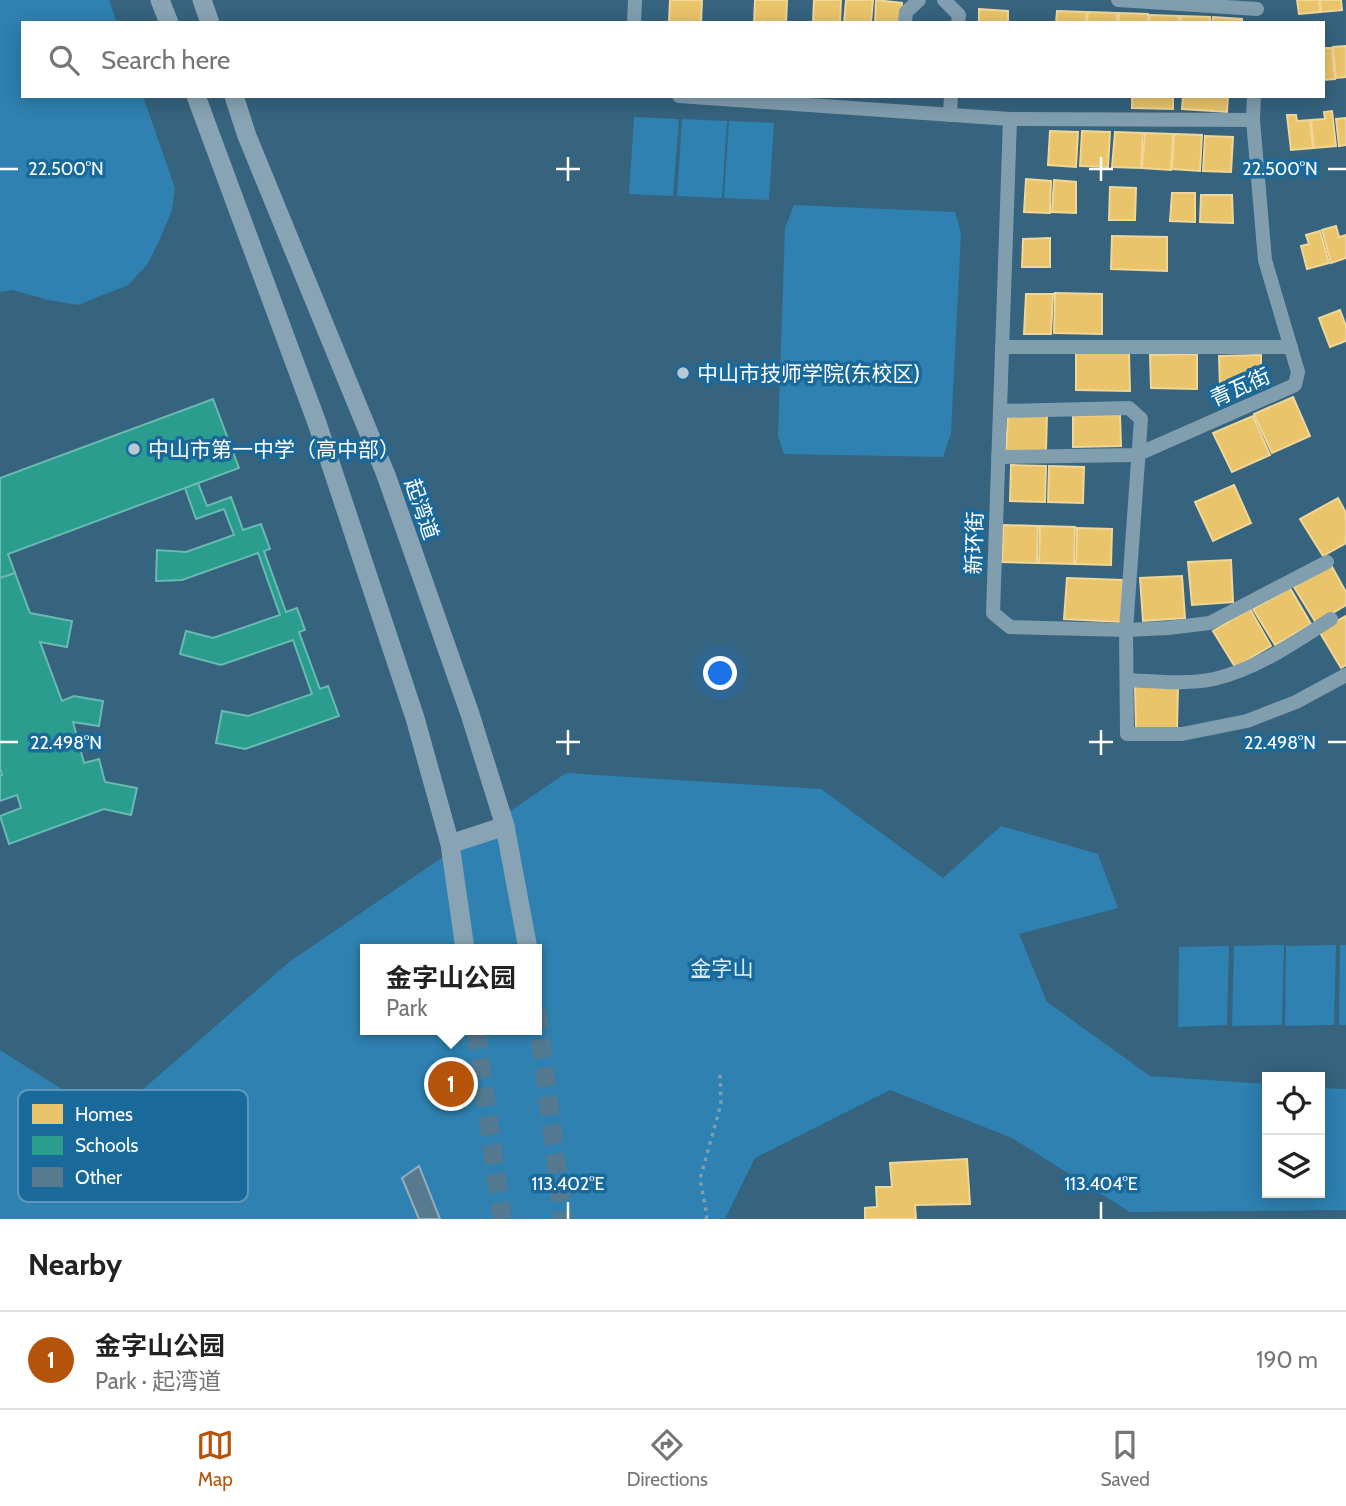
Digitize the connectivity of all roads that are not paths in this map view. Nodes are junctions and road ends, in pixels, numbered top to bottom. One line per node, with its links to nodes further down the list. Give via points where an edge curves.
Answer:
1 (160, 0): 8 (main road)
2 (202, 0): 9 (main road)
3 (635, 0): 10 (street)
4 (919, 0): 11 (street, via 906,12)
5 (944, 0): 12 (street, via 959,15)
6 (1118, 0): 7 (street)
7 (1257, 11)
8 (168, 21)
9 (209, 21)
10 (634, 21)
11 (905, 21)
12 (958, 21)
13 (197, 98): 33 (main road, via 317,422 415,718)
14 (235, 98): 32 (main road, 起湾道, via 386,475)
15 (734, 98): 18 (street)
16 (951, 98): 19 (street)
17 (1254, 98): 21 (street, 青瓦街)
18 (897, 104): 19 (street)
19 (950, 115): 20 (street)
20 (1010, 119): 21 (street); 22 (street, 新环街)
21 (1253, 120): 23 (street, 青瓦街, via 1265,260)
22 (1002, 347): 23 (street); 24 (street, 新环街)
23 (1291, 347): 25 (street, 青瓦街, via 1298,372 1295,385)
24 (1000, 411): 25 (street, via 1129,408 1141,418); 26 (street, 新环街)
25 (1139, 454): 26 (street, 青瓦街); 29 (street)
26 (998, 457): 29 (street, 新环街, via 993,613 1010,627)
27 (1327, 562): 29 (street, 新环街, via 1210,623)
28 (1331, 619): 31 (street, via 1240,671 1185,682)
29 (1126, 630): 31 (street)
30 (1346, 675): 31 (street, via 1247,721 1182,734 1127,734)
31 (1126, 680)
32 (506, 826): 33 (main road); 35 (main road, 起湾道)
33 (450, 844): 34 (main road)
34 (464, 944)
35 (527, 944)

